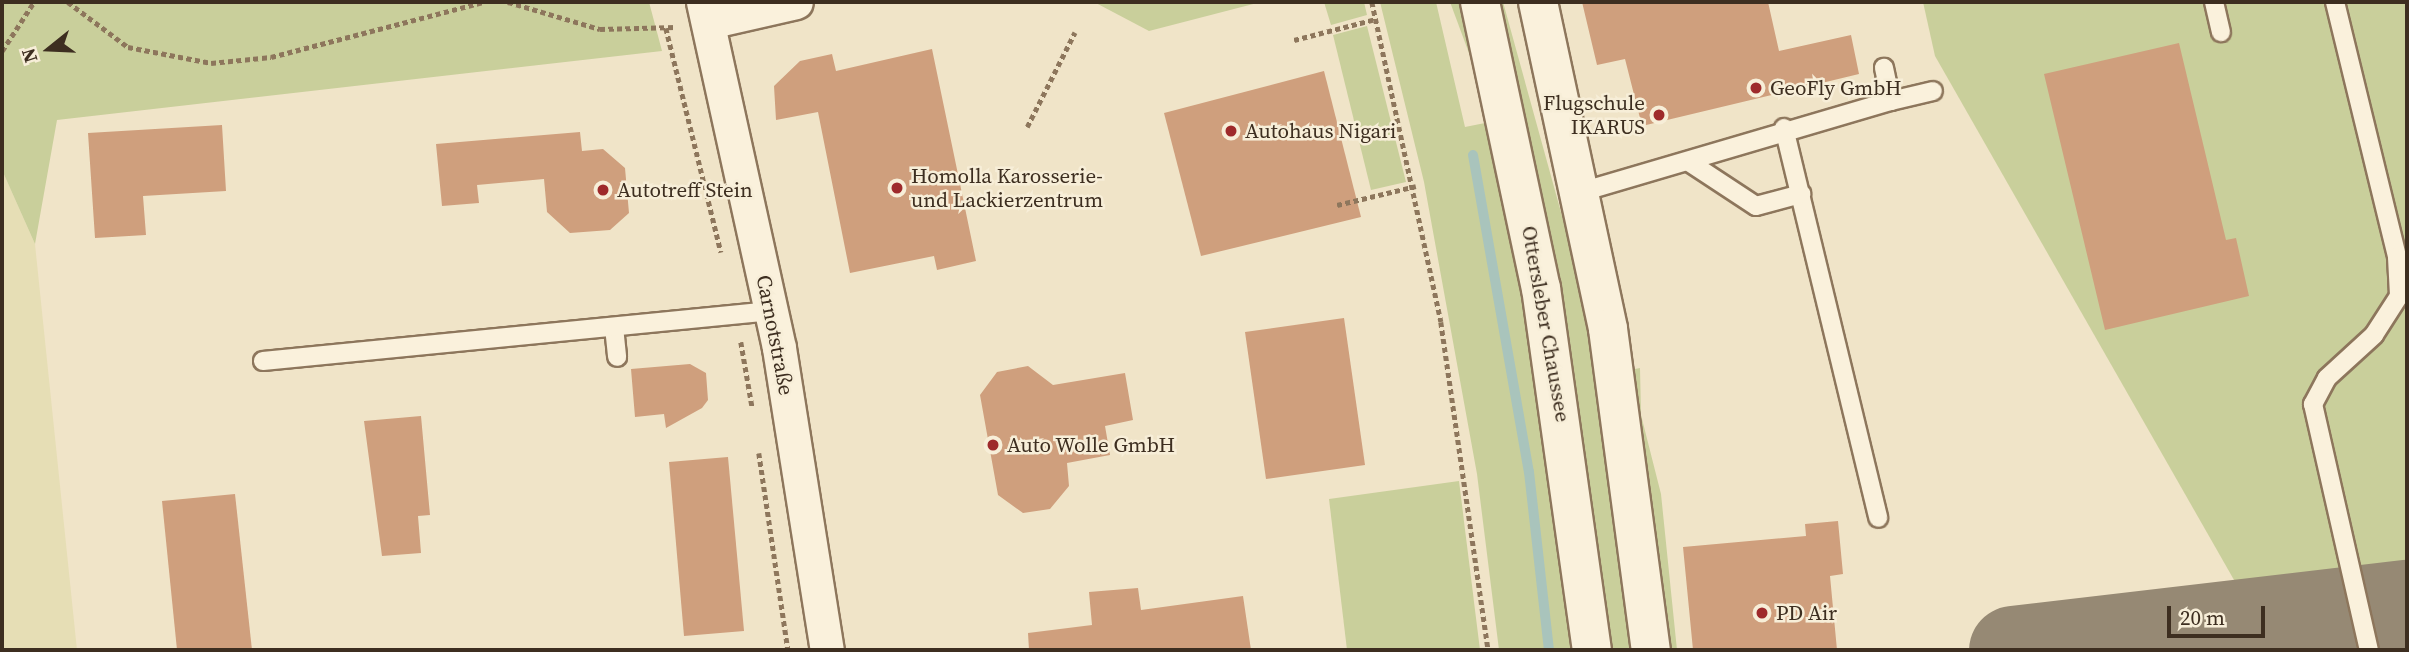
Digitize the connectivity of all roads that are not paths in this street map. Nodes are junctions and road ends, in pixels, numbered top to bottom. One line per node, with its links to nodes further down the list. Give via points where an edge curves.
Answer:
1 (796, 2): 6 (street)
2 (1480, 2): 21 (main road, Ottersleber Chaussee, via 1544,301)
3 (1538, 2): 13 (main road)
4 (2214, 2): 7 (lane)
5 (2335, 2): 23 (lane, via 2397,257 2399,296 2374,335 2327,379 2313,404)
6 (706, 12): 15 (street, Carnotstraße)
7 (2221, 32)
8 (1884, 68): 10 (lane)
9 (1933, 91): 10 (lane)
10 (1891, 101): 11 (lane)
11 (1784, 128): 12 (lane); 14 (lane)
12 (1689, 162): 13 (lane); 14 (lane, via 1756,206)
13 (1581, 192): 22 (main road, via 1627,452)
14 (1801, 194): 19 (lane)
15 (771, 311): 16 (lane); 20 (street, Carnotstraße)
16 (614, 327): 17 (lane); 18 (lane)
17 (617, 357)
18 (263, 361)
19 (1878, 518)
20 (827, 650)
21 (1592, 650)
22 (1651, 650)
23 (2369, 650)

